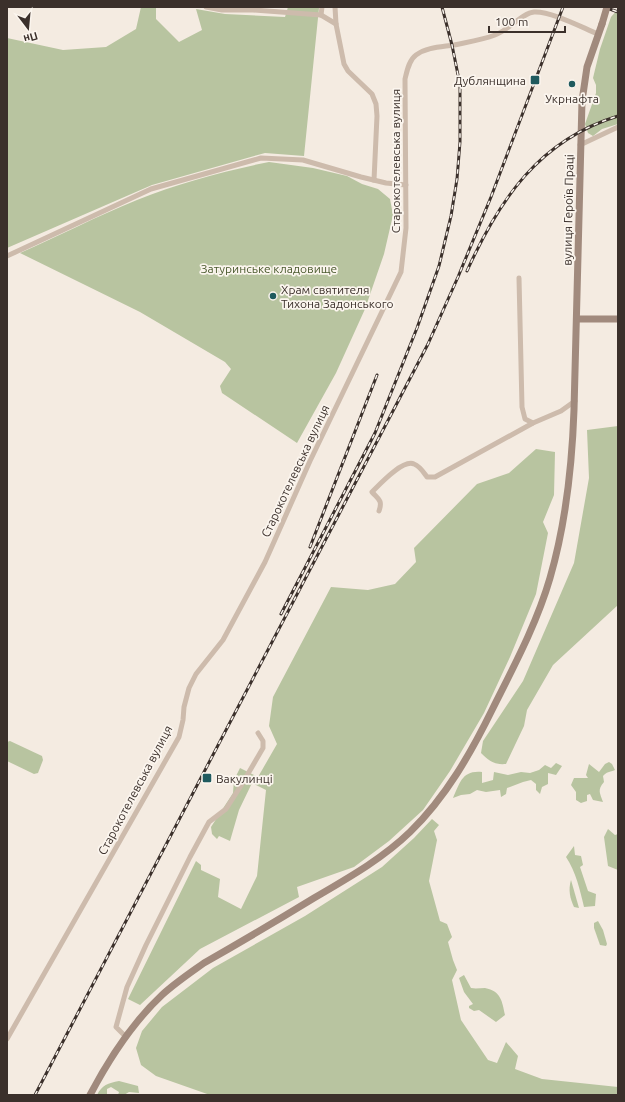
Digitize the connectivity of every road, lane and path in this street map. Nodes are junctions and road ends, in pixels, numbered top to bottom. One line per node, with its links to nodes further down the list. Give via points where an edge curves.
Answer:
1 (206, 7): 5 (street)
2 (322, 7): 5 (street)
3 (335, 7): 6 (street)
4 (607, 7): 7 (main road, вулиця Героїв Праці, bridge)
5 (321, 15): 6 (street)
6 (336, 24): 10 (street, via 344,64 372,94 376,104)
7 (598, 34): 9 (main road, вулиця Героїв Праці, via 586,67); 11 (street, Старокотелевська вулиця, via 550,14 535,12 527,14 496,35 425,49 414,56 405,79)
8 (618, 127): 9 (street)
9 (580, 145): 14 (main road, вулиця Героїв Праці)
10 (374, 180): 11 (street); 12 (street, via 303,160 261,158 151,189)
11 (406, 184): 21 (street, Старокотелевська вулиця, via 406,228 401,272 310,461 265,562 223,640 196,674 189,688 178,736)
12 (7, 256)
13 (519, 278): 17 (street, via 522,406 525,419)
14 (576, 319): 15 (main road); 16 (main road, вулиця Героїв Праці)
15 (618, 319)
16 (575, 401): 17 (street); 20 (main road, вулиця Героїв Праці, via 567,498 549,580 521,651 484,728 457,775 433,808 390,850 182,978 162,995)
17 (533, 423): 18 (street, via 435,477 427,477 413,463 400,466 372,492 380,501)
18 (379, 511)
19 (258, 733): 20 (street, via 263,741 263,748 226,809 210,822 190,857 127,987 116,1027)
20 (126, 1037): 22 (main road, вулиця Героїв Праці)
21 (7, 1039)
22 (90, 1095)

